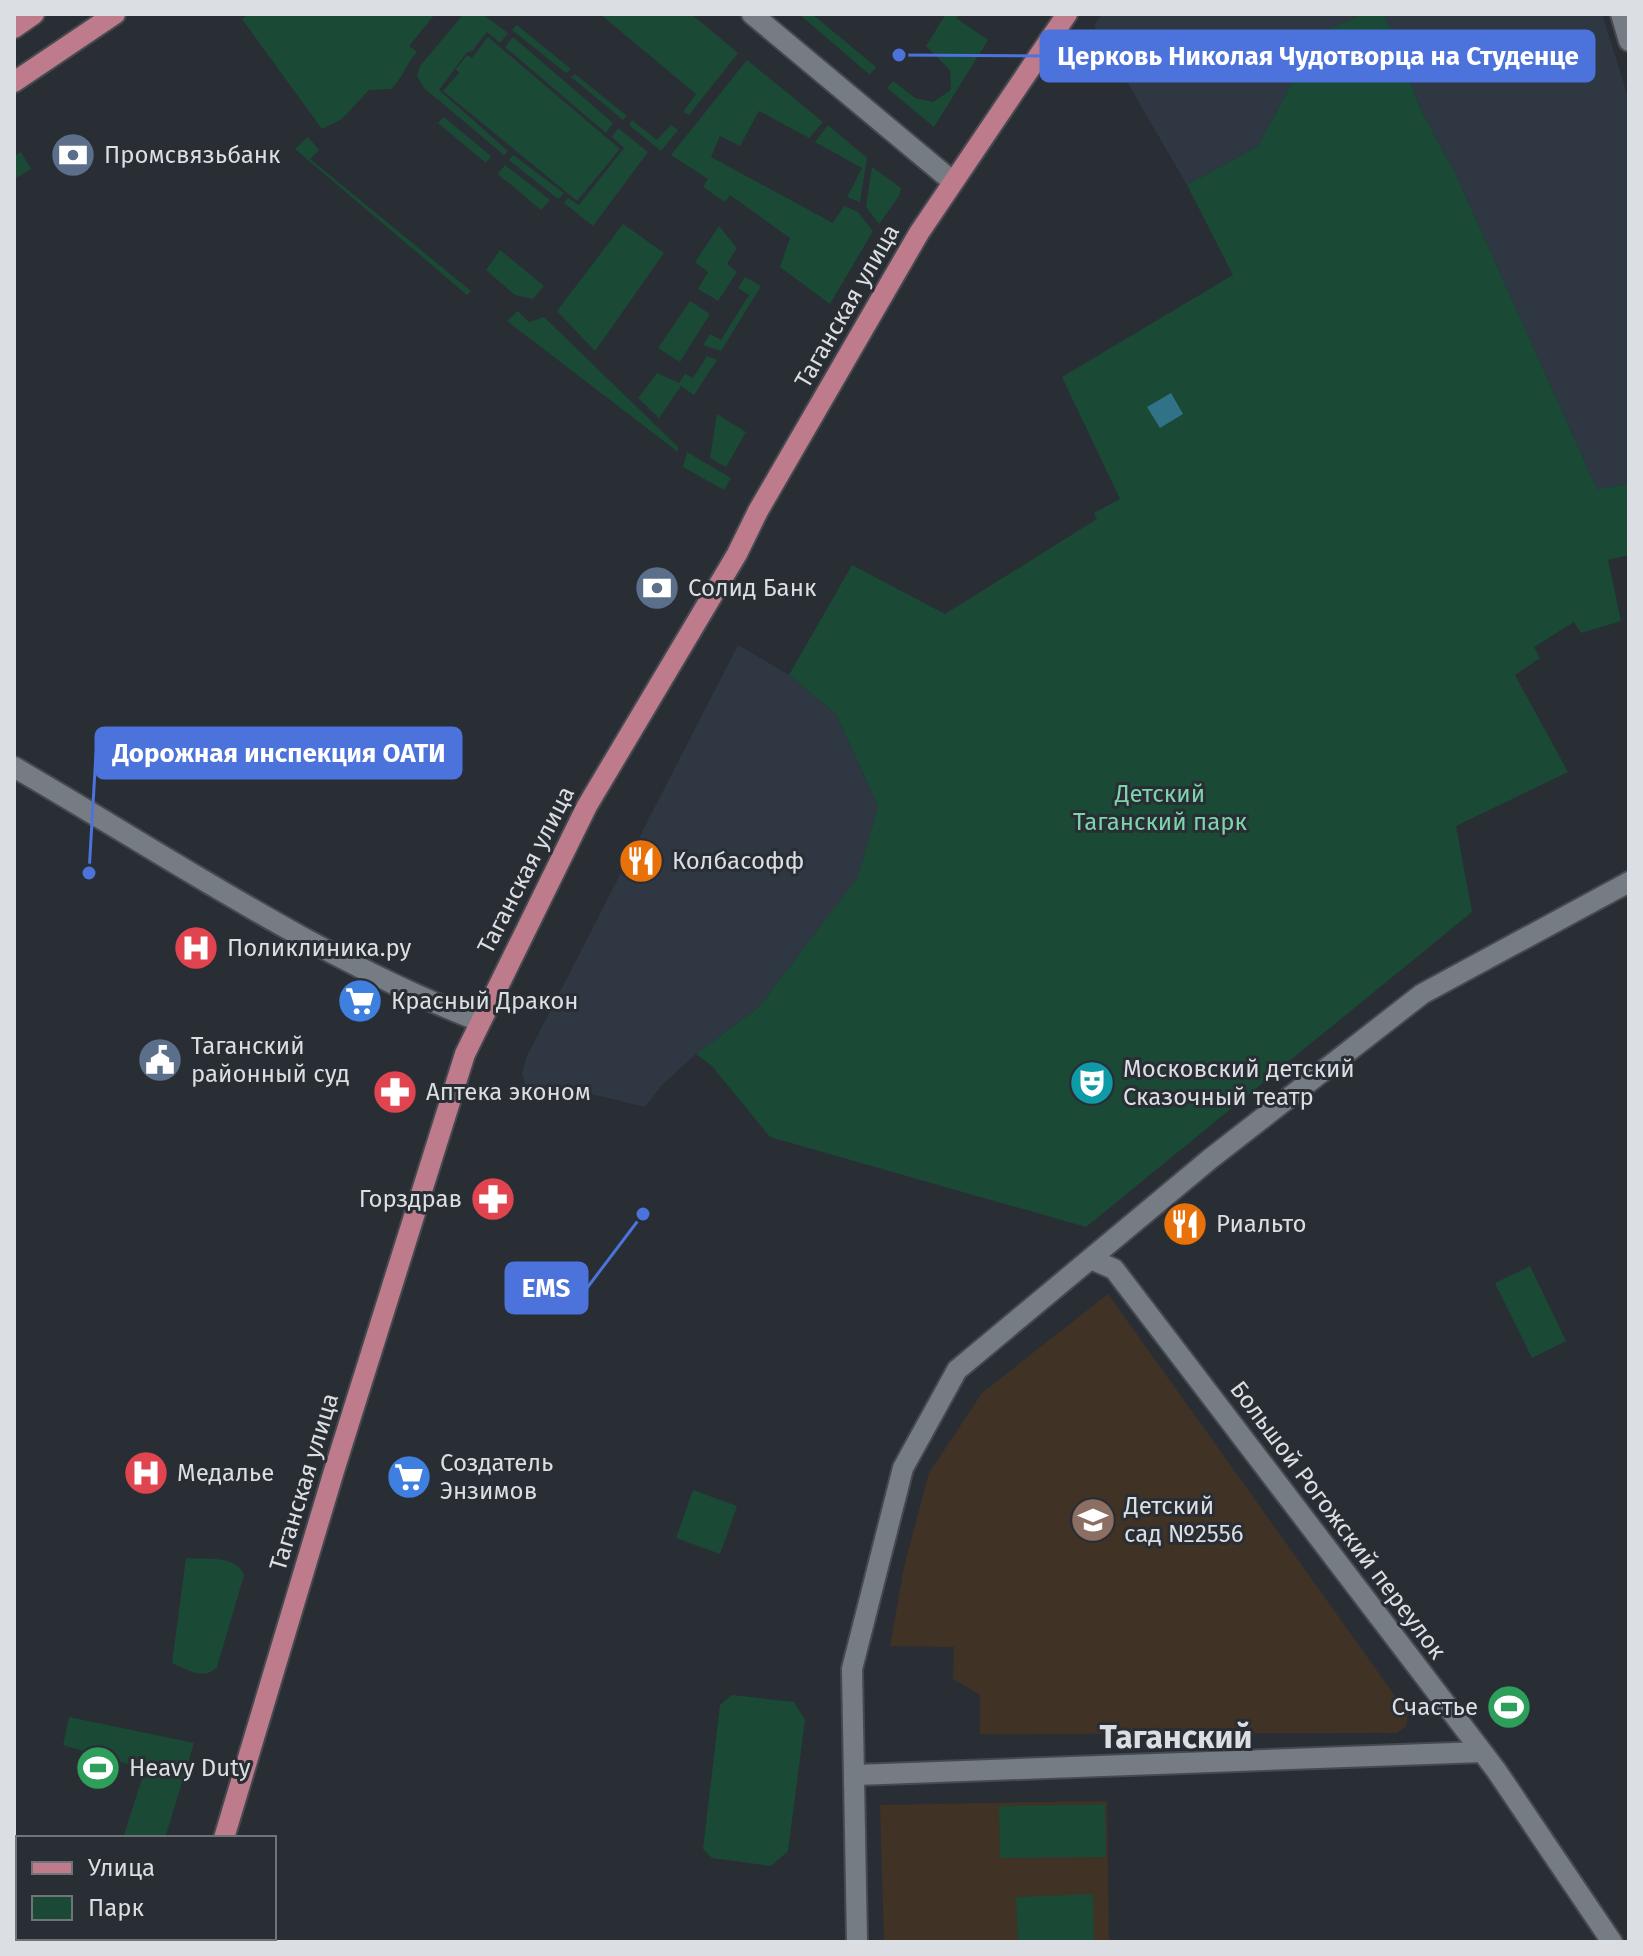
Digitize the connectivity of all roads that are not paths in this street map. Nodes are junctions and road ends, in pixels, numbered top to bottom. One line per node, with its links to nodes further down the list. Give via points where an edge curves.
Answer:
1 (34, 14): 6 (main road)
2 (115, 14): 8 (main road)
3 (752, 14): 9 (street)
4 (1067, 14): 9 (main road, Таганская улица)
5 (1621, 14): 7 (street)
6 (14, 28)
7 (1629, 41)
8 (14, 82)
9 (952, 181): 12 (main road, Таганская улица, via 587,806)
10 (14, 767): 12 (street, via 334,954)
11 (1629, 882): 13 (street, via 1422,994 1221,1150)
12 (479, 1021): 16 (main road, Таганская улица, via 436,1138)
13 (1093, 1260): 14 (street, Большой Рогожский переулок, via 1114,1269); 15 (street, via 957,1370 903,1468 852,1669)
14 (1482, 1752): 15 (street); 18 (street, Большой Рогожский переулок)
15 (856, 1775): 17 (street)
16 (225, 1836)
17 (857, 1942)
18 (1612, 1942)

